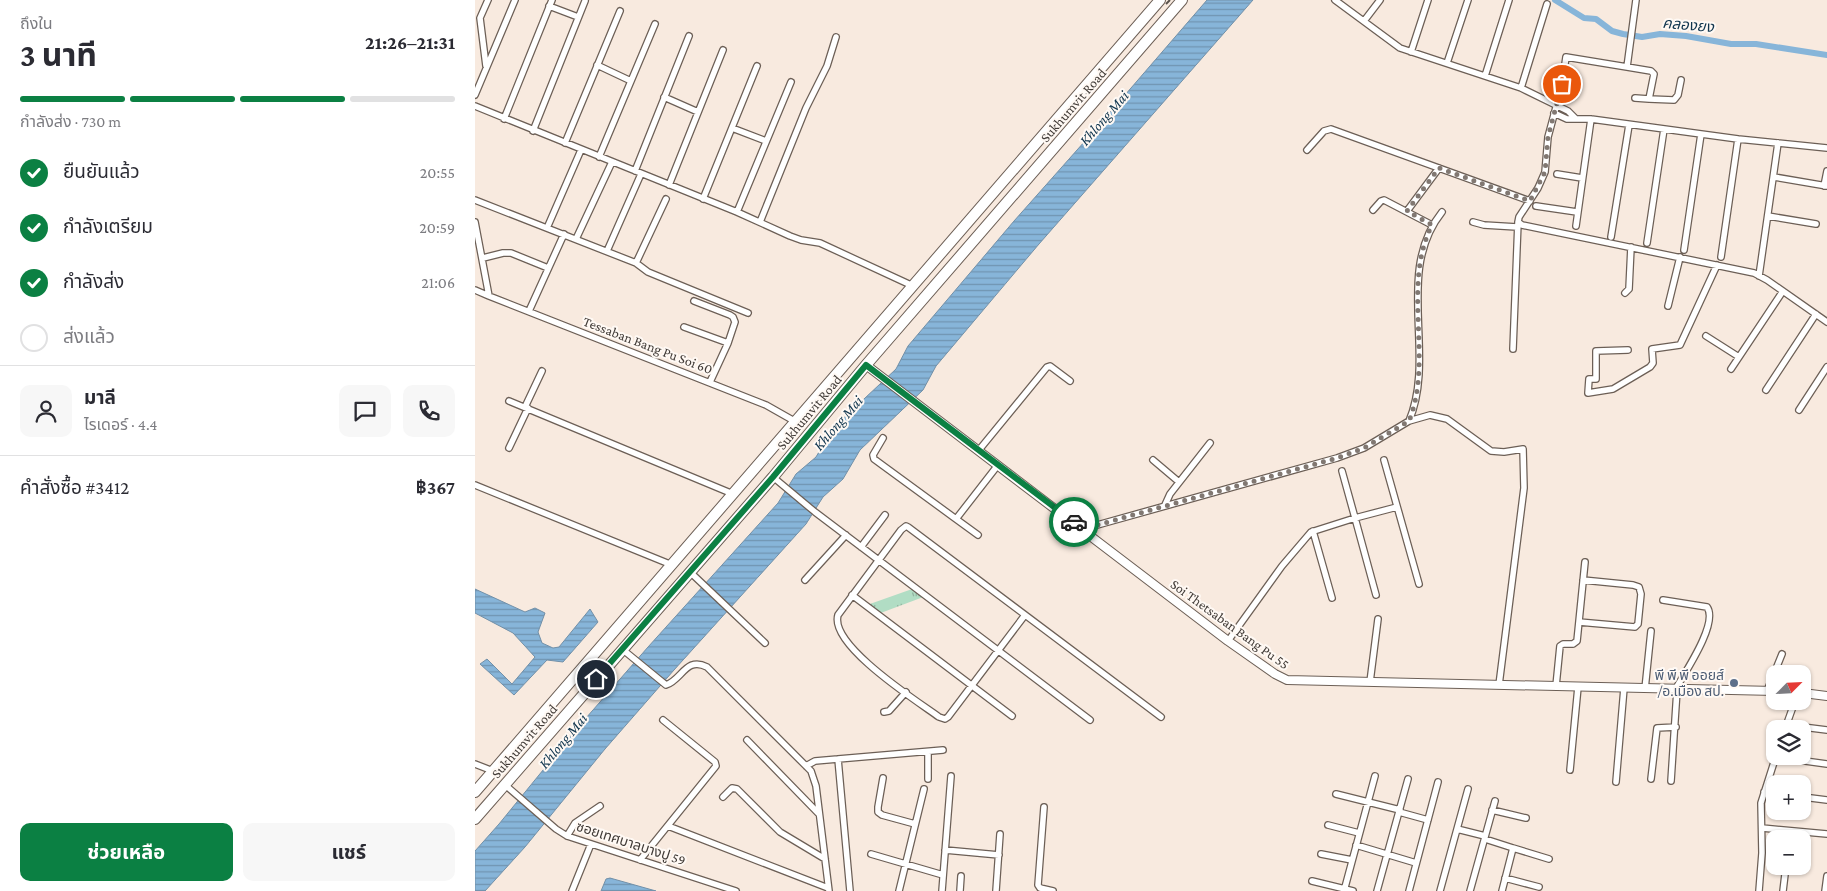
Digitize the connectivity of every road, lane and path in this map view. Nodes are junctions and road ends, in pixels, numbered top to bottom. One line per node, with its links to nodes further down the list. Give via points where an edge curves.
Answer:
1 (488, 0): 24 (street, via 480,24)
2 (515, 0): 24 (street)
3 (585, 0): 15 (street)
4 (1160, 0): 71 (highway, Sukhumvit Road)
5 (1182, 0): 79 (highway, Sukhumvit Road)
6 (1335, 0): 16 (street)
7 (1380, 0): 16 (street)
8 (1428, 0): 21 (street)
9 (1468, 0): 22 (street)
10 (1509, 0): 27 (street)
11 (1636, 0): 26 (street)
12 (551, 3): 15 (street); 41 (street)
13 (1547, 4): 31 (street)
14 (620, 10): 23 (street)
15 (578, 17): 46 (street)
16 (1364, 22): 21 (street, via 1395,45)
17 (655, 24): 29 (street)
18 (689, 36): 33 (street)
19 (836, 37): 78 (street, via 827,66 806,108)
20 (723, 50): 38 (street)
21 (1411, 52): 22 (street)
22 (1447, 63): 27 (street)
23 (597, 65): 29 (street); 50 (street)
24 (486, 66): 32 (street)
25 (757, 66): 44 (street)
26 (1627, 67): 35 (street, via 1653,72); 36 (street, via 1567,57)
27 (1485, 76): 31 (street)
28 (1681, 80): 35 (street, via 1674,100)
29 (631, 81): 55 (street)
30 (791, 82): 49 (street)
31 (1521, 88): 36 (street)
32 (475, 95)
33 (664, 97): 38 (street); 59 (street)
34 (1635, 98): 35 (street)
35 (1649, 99)
36 (1555, 104): 39 (street); 40 (street, via 1568,110)
37 (475, 106): 41 (street)
38 (698, 112): 63 (street)
39 (1554, 113): 40 (street, via 1567,119); 68 (street, via 1545,172)
40 (1575, 118): 42 (street)
41 (504, 119): 46 (street)
42 (1591, 119): 43 (street); 62 (street)
43 (1629, 125): 45 (street); 87 (street)
44 (732, 128): 49 (street); 66 (street)
45 (1664, 129): 47 (street); 89 (street)
46 (533, 131): 50 (street)
47 (1701, 134): 48 (street); 91 (street)
48 (1738, 139): 51 (street); 93 (street)
49 (766, 141): 73 (street)
50 (565, 143): 53 (street)
51 (1778, 143): 52 (street); 61 (street)
52 (1827, 148)
53 (581, 150): 55 (street); 85 (street)
54 (1307, 150): 57 (street, via 1324,131 1331,129)
55 (599, 157): 56 (street)
56 (612, 162): 59 (street); 88 (street)
57 (1439, 168): 68 (street); 72 (street)
58 (1827, 171): 64 (street)
59 (638, 172): 63 (street); 92 (street)
60 (1557, 174): 62 (street)
61 (1774, 177): 64 (street); 76 (street)
62 (1582, 178): 75 (street)
63 (669, 185): 66 (street)
64 (1826, 186)
65 (666, 199): 96 (street)
66 (703, 199): 73 (street)
67 (475, 200): 85 (street)
68 (1527, 200): 83 (street)
69 (1537, 206): 75 (street)
70 (1373, 210): 72 (street, via 1383,200)
71 (978, 211): 79 (highway); 100 (highway, Sukhumvit Road)
72 (1407, 211): 82 (street)
73 (737, 212): 78 (street)
74 (1442, 212): 82 (street)
75 (1577, 212): 84 (street)
76 (1768, 216): 81 (street); 99 (street)
77 (475, 222): 95 (street)
78 (760, 222): 100 (street, via 801,240 827,246)
79 (991, 222): 117 (highway, Sukhumvit Road)
80 (1473, 222): 83 (street)
81 (1816, 224)
82 (1432, 225): 127 (street, via 1419,262 1418,381 1416,402)
83 (1518, 225): 90 (street); 114 (street)
84 (1575, 226)
85 (547, 228): 86 (street)
86 (564, 234): 88 (street); 98 (street)
87 (1611, 237)
88 (577, 239): 92 (street)
89 (1647, 243)
90 (1631, 247): 94 (street); 103 (street, via 1629,289)
91 (1684, 250)
92 (607, 251): 96 (street)
93 (1721, 256)
94 (1680, 257): 97 (street); 106 (street)
95 (483, 258): 98 (street, via 511,253); 104 (street)
96 (636, 263): 108 (street, via 648,272)
97 (1717, 265): 99 (street); 115 (street, via 1680,345 1653,349 1650,367 1613,389 1588,393 1589,379 1596,379 1596,351)
98 (548, 268): 107 (street)
99 (1759, 276): 102 (street)
100 (913, 286): 128 (highway, Sukhumvit Road)
101 (475, 290): 104 (street, Tessaban Bang Pu Soi 60)
102 (1783, 291): 109 (street); 116 (street)
103 (1625, 293)
104 (489, 296): 107 (street, Tessaban Bang Pu Soi 60)
105 (694, 302): 113 (street, via 733,317 735,324)
106 (1667, 306)
107 (529, 311): 122 (street, Tessaban Bang Pu Soi 60)
108 (748, 313)
109 (1815, 314): 110 (street); 123 (street)
110 (1827, 322)
111 (685, 327): 113 (street)
112 (1706, 336): 116 (street)
113 (728, 343): 122 (street)
114 (1513, 349)
115 (1628, 350)
116 (1739, 357): 119 (street)
117 (866, 365): 132 (street, Soi Thetsaban Bang Pu 55); 137 (highway, Sukhumvit Road)
118 (1827, 367): 126 (street)
119 (1731, 368)
120 (542, 371): 125 (street)
121 (1071, 380): 132 (street, via 1047,367)
122 (710, 382): 128 (street, Tessaban Bang Pu Soi 60, via 766,405)
123 (1765, 390)
124 (509, 401): 125 (street)
125 (527, 408): 131 (street); 140 (street)
126 (1799, 410)
127 (1409, 421): 141 (street, via 1352,453); 174 (street, via 1437,415 1491,451 1523,449 1525,488)
128 (796, 422): 140 (highway, Sukhumvit Road)
129 (883, 438): 145 (street, via 874,458)
130 (1210, 442): 138 (street)
131 (509, 448)
132 (979, 450): 135 (street, Soi Thetsaban Bang Pu 55)
133 (1153, 460): 138 (street)
134 (1384, 460): 142 (street)
135 (998, 465): 145 (street); 146 (street, Soi Thetsaban Bang Pu 55)
136 (1342, 471): 144 (street)
137 (773, 477): 148 (street); 154 (highway, Sukhumvit Road)
138 (1179, 482): 141 (street)
139 (475, 485): 153 (street)
140 (733, 494): 153 (highway, Sukhumvit Road)
141 (1165, 506): 146 (street)
142 (1397, 507): 144 (street); 157 (street)
143 (885, 515): 150 (street)
144 (1355, 518): 147 (street); 159 (street)
145 (956, 519): 149 (street)
146 (1083, 529): 166 (street, Soi Thetsaban Bang Pu 55)
147 (1313, 531): 160 (street); 166 (street, via 1282,566)
148 (845, 535): 150 (street); 155 (street)
149 (978, 535)
150 (861, 546): 151 (street)
151 (878, 560): 158 (street); 162 (street, via 903,527 909,527); 169 (street)
152 (1585, 562): 156 (street)
153 (672, 565): 202 (highway, Sukhumvit Road)
154 (690, 572): 167 (street); 168 (highway, Sukhumvit Road)
155 (805, 580)
156 (1583, 580): 164 (street); 164 (street, via 1639,587 1640,609 1635,627)
157 (1419, 584)
158 (852, 595): 173 (street); 181 (street, via 838,615 839,627 863,660)
159 (1376, 595)
160 (1332, 598)
161 (1663, 600): 179 (street, via 1710,611 1708,629)
162 (1025, 615): 169 (street); 186 (street)
163 (1378, 619): 172 (street)
164 (1579, 622): 175 (street, via 1577,641 1560,646)
165 (1651, 631): 178 (street)
166 (1228, 641): 172 (street, Soi Thetsaban Bang Pu 55, via 1287,680)
167 (765, 643)
168 (622, 649): 200 (street, via 664,684 671,684 689,666 697,664 711,670); 212 (highway, Sukhumvit Road)
169 (997, 650): 173 (street); 188 (street)
170 (1782, 654): 171 (street)
171 (1779, 665)
172 (1369, 682): 174 (street, Soi Thetsaban Bang Pu 55)
173 (971, 685): 181 (street, via 945,719); 185 (street)
174 (1499, 685): 175 (street, Soi Thetsaban Bang Pu 55)
175 (1556, 686): 176 (street, Soi Thetsaban Bang Pu 55)
176 (1578, 687): 177 (street, Soi Thetsaban Bang Pu 55); 201 (street)
177 (1624, 688): 178 (street, Soi Thetsaban Bang Pu 55); 211 (street)
178 (1645, 689): 179 (street, Soi Thetsaban Bang Pu 55)
179 (1676, 690): 180 (street, Soi Thetsaban Bang Pu 55); 189 (street)
180 (1766, 691)
181 (906, 692): 184 (street, via 889,711)
182 (1811, 694): 183 (street)
183 (1827, 696)
184 (884, 712)
185 (1012, 716)
186 (1161, 717)
187 (663, 720): 233 (street, via 716,764)
188 (1090, 720)
189 (1676, 727): 208 (street, via 1657,728); 209 (street)
190 (1811, 729): 191 (street)
191 (1827, 730)
192 (747, 740): 227 (street)
193 (943, 750): 194 (street)
194 (928, 752): 195 (street); 206 (street)
195 (838, 759): 200 (street, via 815,761); 266 (street)
196 (1811, 762): 198 (street)
197 (475, 764): 202 (street)
198 (1827, 764)
199 (1773, 765): 216 (street)
200 (806, 766): 227 (street, via 815,780)
201 (1570, 770)
202 (493, 771): 215 (highway, Sukhumvit Road)
203 (951, 776): 244 (street)
204 (1375, 776): 222 (street)
205 (883, 778): 231 (street, via 879,812)
206 (928, 778)
207 (1408, 779): 226 (street)
208 (1651, 779)
209 (1671, 781)
210 (1438, 782): 230 (street)
211 (1616, 782)
212 (504, 784): 229 (highway, Sukhumvit Road); 239 (street, ซอยเทศบาลบางปู 59)
213 (924, 789): 231 (street)
214 (1468, 789): 234 (street)
215 (475, 792)
216 (1764, 792): 235 (street)
217 (1336, 794): 222 (street)
218 (723, 797): 249 (street, via 732,788 737,789 780,832)
219 (1811, 798): 220 (street)
220 (1827, 800)
221 (1495, 801): 225 (street)
222 (1368, 803): 226 (street); 236 (street)
223 (599, 806): 239 (street, via 575,823)
224 (1044, 807): 271 (street, via 1038,885)
225 (1492, 810): 228 (street); 240 (street)
226 (1399, 811): 230 (street); 247 (street)
227 (820, 814): 249 (street)
228 (1525, 818)
229 (475, 819)
230 (1428, 820): 253 (street)
231 (915, 824): 254 (street)
232 (1328, 825): 236 (street)
233 (668, 826): 251 (street); 262 (street)
234 (1457, 828): 240 (street); 275 (street)
235 (1762, 828): 238 (street); 278 (street)
236 (1359, 833): 242 (street)
237 (1000, 834): 248 (street)
238 (1827, 834)
239 (567, 836): 241 (street, ซอยเทศบาลบางปู 59)
240 (1485, 838): 243 (street); 276 (street)
241 (591, 844): 251 (street, ซอยเทศบาลบางปู 59); 264 (street)
242 (1356, 845): 247 (street); 252 (street)
243 (1513, 848): 250 (street); 259 (street)
244 (945, 850): 248 (street); 255 (street)
245 (871, 854): 254 (street)
246 (1321, 854): 252 (street)
247 (1387, 854): 253 (street); 273 (street)
248 (999, 855): 270 (street)
249 (825, 859): 262 (street)
250 (1549, 859)
251 (640, 860): 265 (street, ซอยเทศบาลบางปู 59)
252 (1352, 860): 263 (street)
253 (1416, 863): 274 (street)
254 (905, 864): 255 (street); 267 (street)
255 (943, 874): 268 (street)
256 (1785, 875): 279 (street)
257 (961, 876): 269 (street)
258 (1827, 876): 280 (street)
259 (1505, 878): 261 (street); 277 (street)
260 (1312, 881): 263 (street)
261 (1539, 887)
262 (828, 889)
263 (1344, 890): 272 (street)
264 (572, 891)
265 (736, 891)
266 (850, 891)
267 (899, 891)
268 (941, 891)
269 (960, 891)
270 (996, 891)
271 (1053, 891)
272 (1353, 891)
273 (1377, 891)
274 (1409, 891)
275 (1440, 891)
276 (1471, 891)
277 (1502, 891)
278 (1759, 891)
279 (1783, 891)
280 (1825, 891)

